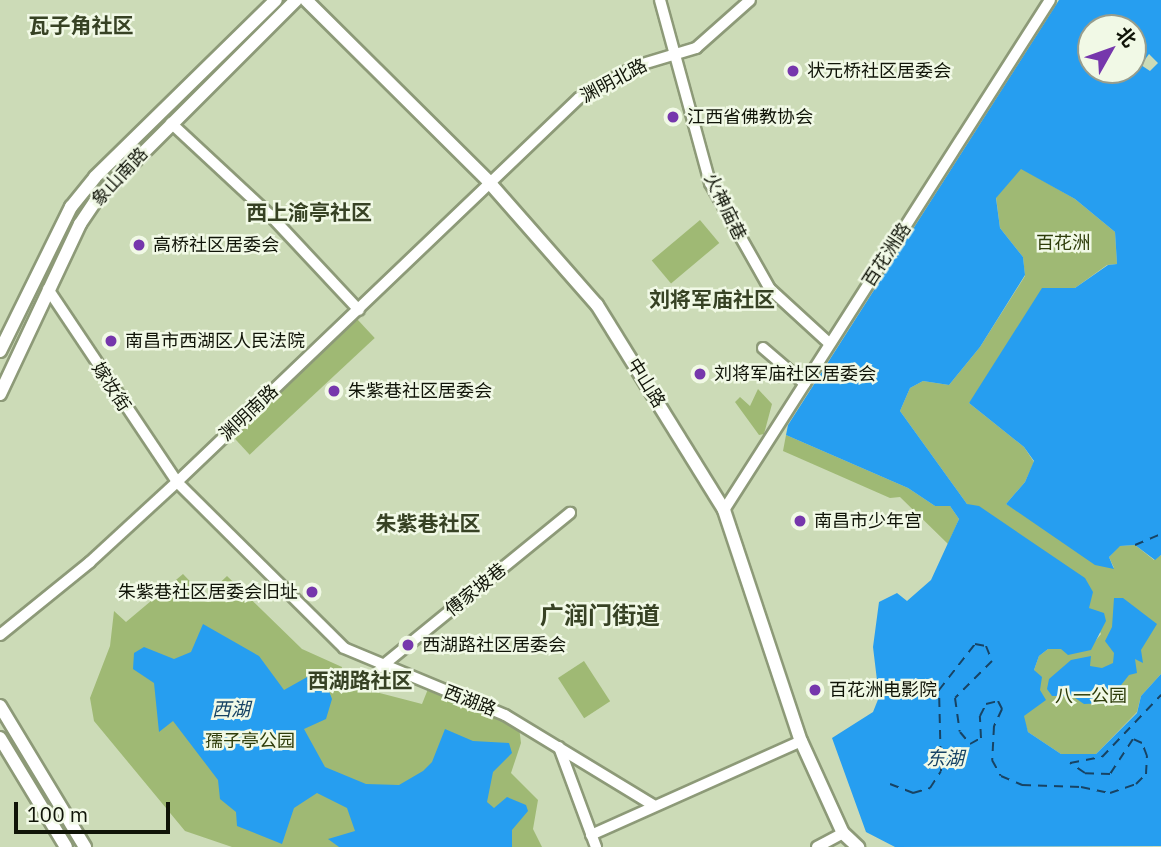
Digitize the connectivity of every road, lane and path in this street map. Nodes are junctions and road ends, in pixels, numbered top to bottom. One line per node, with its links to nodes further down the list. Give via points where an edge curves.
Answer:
1 (276, 0): 14 (main road, 象山南路, via 95,177 71,207)
2 (296, 0): 8 (main road, 象山南路)
3 (306, 0): 9 (main road, 中山路)
4 (660, 0): 7 (street, 火神庙巷)
5 (750, 0): 7 (street, 渊明北路, via 696,48)
6 (1050, 0): 12 (street, 百花洲路)
7 (671, 53): 9 (street, 渊明北路, via 636,66 579,98); 12 (street, 火神庙巷, via 709,183 745,249 769,289)
8 (171, 123): 10 (main road, 象山南路, via 96,200); 11 (street, via 270,215)
9 (488, 180): 11 (street, 渊明南路); 18 (main road, 中山路, via 597,305)
10 (48, 289): 16 (main road, 象山南路); 17 (street, 嫁妆街)
11 (359, 310): 17 (street, 渊明南路)
12 (830, 344): 15 (street, 百花洲路)
13 (763, 348): 15 (street)
14 (0, 351)
15 (805, 384): 18 (street, 百花洲路)
16 (0, 394)
17 (177, 482): 20 (street, 渊明南路, via 90,562); 21 (street, 西湖路, via 344,648)
18 (724, 510): 24 (main road, 中山路)
19 (570, 513): 21 (street, 傅家坡巷)
20 (0, 635)
21 (381, 667): 25 (street, 西湖路, via 505,715)
22 (0, 706): 31 (main road)
23 (0, 738): 30 (main road)
24 (801, 741): 27 (street); 28 (main road, 中山路)
25 (559, 747): 27 (street, 西湖路); 29 (street)
26 (706, 775): 27 (street)
27 (650, 803): 29 (street)
28 (843, 833): 33 (street); 34 (main road, 中山路)
29 (592, 835): 32 (street)
30 (66, 847)
31 (85, 847)
32 (596, 847)
33 (817, 847)
34 (858, 847)

